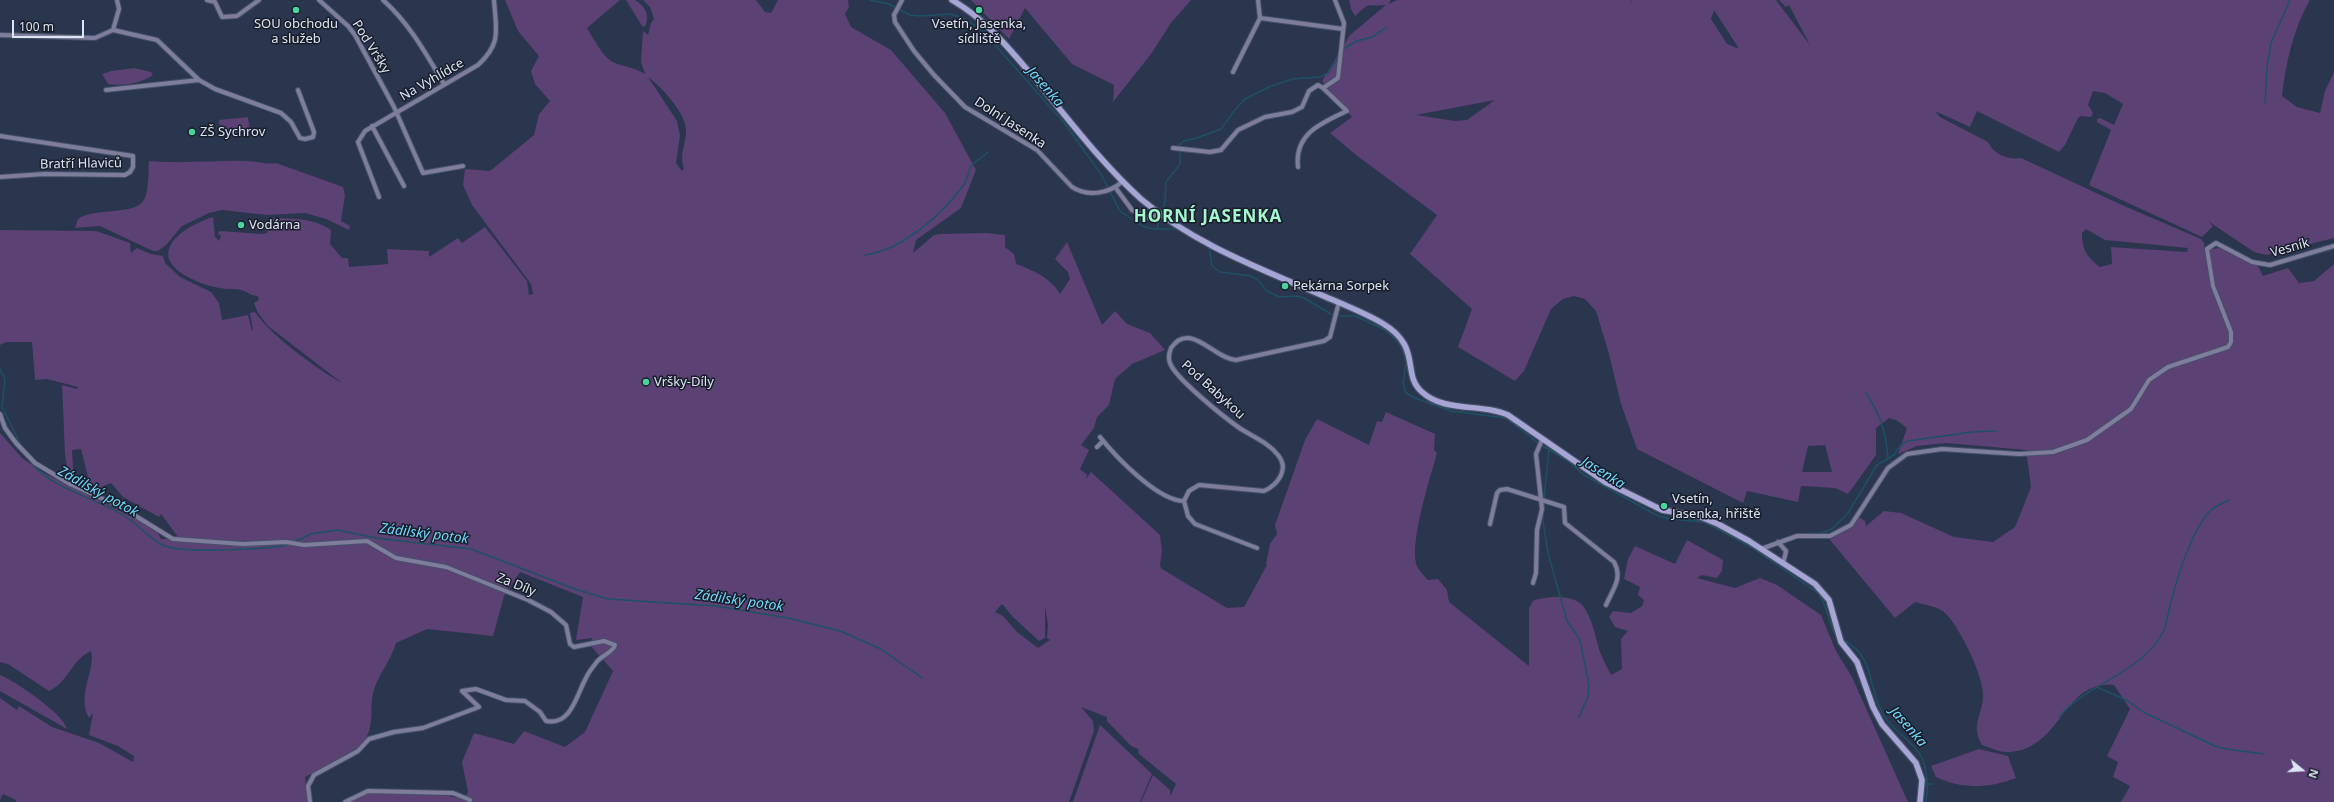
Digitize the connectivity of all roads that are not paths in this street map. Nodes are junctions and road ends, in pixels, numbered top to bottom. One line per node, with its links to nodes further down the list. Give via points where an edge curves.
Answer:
1 (117, 0): 2 (street); 14 (street, via 119,9)
2 (124, 0)
3 (206, 0): 4 (street, via 215,2 222,17 237,16)
4 (259, 0)
5 (319, 0): 22 (street, Pod Vršky, via 355,35)
6 (383, 0): 18 (street, via 398,13 417,39)
7 (494, 0): 18 (street, Na Vyhlídce, via 495,44 488,56 478,65)
8 (902, 0): 31 (street, Dolní Jasenka, via 895,13 895,22 914,51 965,107 1037,150 1072,187 1086,192 1105,191)
9 (952, 0): 29 (street, via 996,33)
10 (1258, 0): 12 (street)
11 (1335, 0): 13 (street, via 1344,24)
12 (1260, 18): 13 (street); 16 (street)
13 (1343, 29): 19 (street, via 1338,78)
14 (113, 30): 15 (street, via 95,38); 17 (street, via 157,40)
15 (0, 35)
16 (1233, 72)
17 (199, 80): 20 (street); 21 (street, via 221,92 274,109 287,118 300,138 307,139 313,137 314,132)
18 (444, 84): 22 (street, Na Vyhlídce)
19 (1323, 88): 25 (street, via 1318,85 1309,91 1302,107 1292,112 1265,117 1238,130 1221,150 1210,152); 27 (street, via 1347,111 1323,122 1303,139 1296,155)
20 (106, 90)
21 (298, 90)
22 (396, 112): 23 (street, Na Vyhlídce); 26 (street, Pod Vršky, via 423,173)
23 (372, 126): 30 (street); 32 (street, Na Vyhlídce, via 360,135 358,142)
24 (0, 136): 28 (street, Bratří Hlaviců, via 133,156 134,162 130,172 125,175 44,174)
25 (1173, 148)
26 (463, 166)
27 (1298, 167)
28 (0, 177)
29 (1123, 181): 31 (street, Dolní Jasenka); 33 (street)
30 (404, 186)
31 (1115, 187): 33 (street, via 1136,213 1151,219)
32 (379, 197)
33 (1161, 214): 35 (street, via 1216,249)
34 (2334, 246): 44 (street, Vesník, via 2270,265 2252,262 2216,243 2207,249 2213,286 2231,332 2228,347 2168,367 2150,380 2131,409 2087,440 2053,452 2019,454 1942,449 1907,454 1888,468 1851,525 1830,536 1797,536)
35 (1339, 302): 39 (street, via 1377,320 1400,337 1409,352 1416,384 1424,394 1456,406 1504,413); 42 (street, Pod Babykou, via 1330,337 1326,341 1230,360 1196,339 1183,338 1173,344 1169,358 1174,370 1238,427 1264,442 1279,456 1282,464 1282,472 1277,483 1264,491 1198,485 1189,491)
36 (0, 414): 51 (street, Za Díly, via 5,428 20,450 32,460 64,480 121,506 173,539 243,544 367,541 396,558 446,567 545,609 563,621 568,630 570,644 574,647 604,641 615,645 612,650 599,657 566,717 554,723 546,721 540,712 525,701 506,700 476,689 462,691 479,707 423,728 369,739 358,751 314,775 308,786)
37 (1100, 437): 38 (street)
38 (1104, 441): 40 (street); 42 (street, via 1140,477 1166,497)
39 (1542, 441): 41 (street, via 1536,454); 46 (street, via 1571,457 1605,482 1662,510 1714,522)
40 (1097, 447)
41 (1542, 500): 43 (street, via 1507,489 1500,490 1497,493); 48 (street); 49 (street, via 1564,507 1563,521 1614,562 1619,570)
42 (1184, 501): 45 (street, via 1188,516 1195,524)
43 (1490, 524)
44 (1778, 542): 46 (street); 47 (street, via 1786,551)
45 (1257, 548)
46 (1761, 549): 47 (street)
47 (1783, 564): 53 (street, via 1804,576 1823,592 1832,609 1840,639 1857,662 1872,707 1882,724 1916,763 1922,780)
48 (1533, 583)
49 (1606, 605)
50 (470, 800): 52 (street, via 453,792 368,790)
51 (310, 802)
52 (345, 802)
53 (1920, 802)

